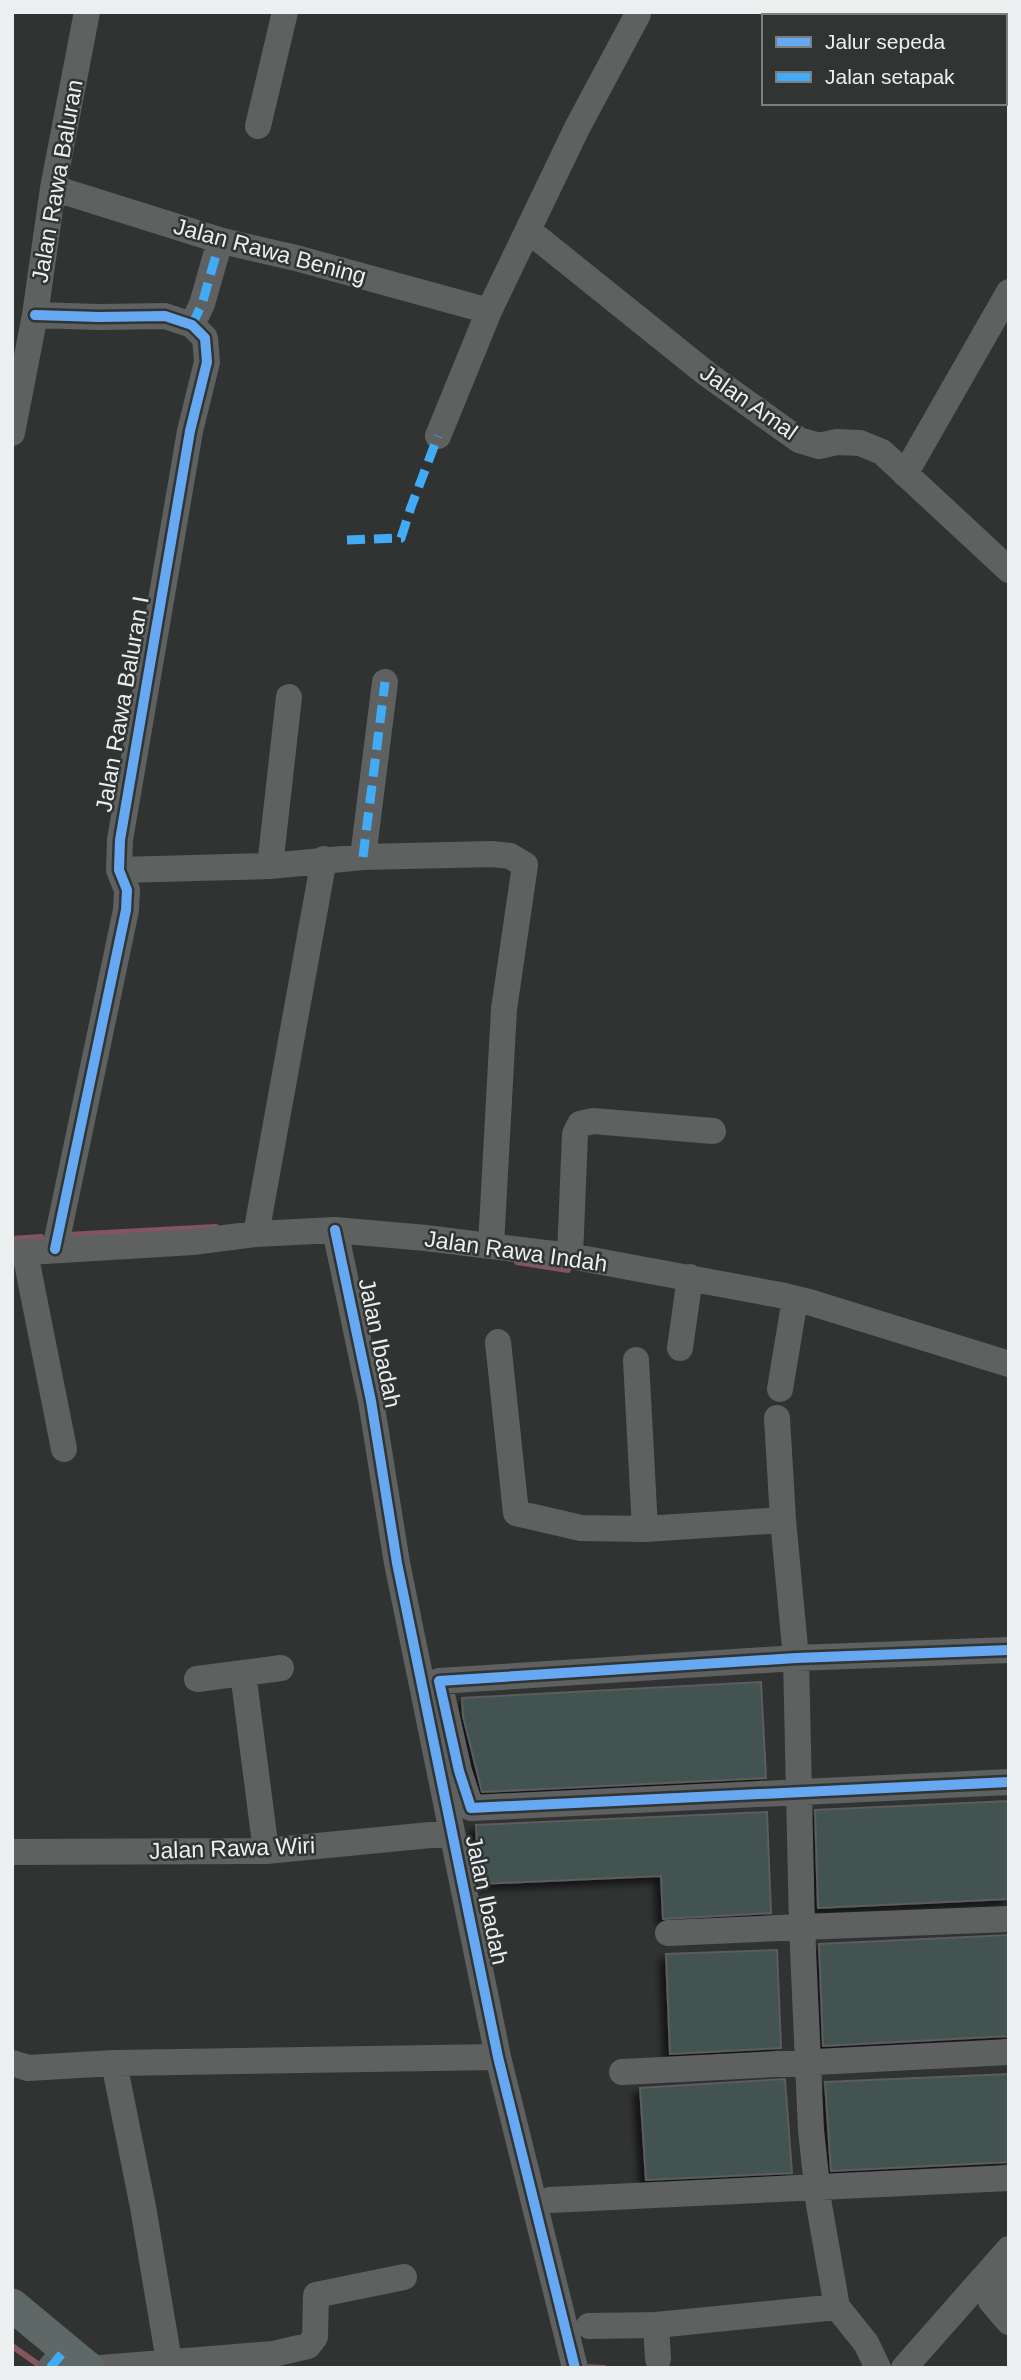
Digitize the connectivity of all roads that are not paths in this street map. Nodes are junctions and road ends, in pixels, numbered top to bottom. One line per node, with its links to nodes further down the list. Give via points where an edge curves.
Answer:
1 (87, 12): 5 (street, Jalan Rawa Baluran)
2 (285, 12): 4 (street)
3 (637, 13): 6 (street)
4 (258, 126)
5 (52, 188): 9 (street, Jalan Rawa Bening, via 222,241); 10 (street, Jalan Rawa Baluran)
6 (529, 231): 9 (street); 14 (street, Jalan Amal, via 707,374 799,440 819,446 860,443 882,452)
7 (216, 255): 11 (street)
8 (1009, 292): 14 (street)
9 (489, 311): 13 (street)
10 (35, 315): 11 (street, via 164,316); 12 (street, Jalan Rawa Baluran)
11 (192, 325): 21 (street, Jalan Rawa Baluran I, via 205,338 207,362 188,444 120,840)
12 (12, 433)
13 (439, 436)
14 (905, 474): 15 (street, Jalan Amal)
15 (1009, 570)
16 (385, 682): 18 (street)
17 (289, 696): 20 (street)
18 (363, 857): 19 (street); 25 (street, via 492,854 510,856 525,865 504,1009)
19 (324, 859): 20 (street); 24 (street)
20 (270, 866): 21 (street)
21 (119, 870): 26 (street, Jalan Rawa Baluran I, via 127,890 126,910)
22 (713, 1131): 28 (street, via 593,1121 580,1125 575,1134)
23 (335, 1230): 24 (street, Jalan Rawa Indah); 25 (street, Jalan Rawa Indah); 47 (street, Jalan Ibadah)
24 (256, 1234): 26 (street, Jalan Rawa Indah)
25 (491, 1245): 28 (street, Jalan Rawa Indah)
26 (55, 1249): 27 (street, Jalan Rawa Indah)
27 (19, 1253): 37 (street)
28 (570, 1256): 29 (street, Jalan Rawa Indah)
29 (690, 1277): 30 (street, Jalan Rawa Indah); 32 (street)
30 (795, 1299): 34 (street, Jalan Rawa Indah); 35 (street)
31 (498, 1342): 39 (street, via 516,1513 581,1528)
32 (680, 1348)
33 (636, 1360): 39 (street)
34 (1009, 1364)
35 (780, 1389)
36 (778, 1418): 38 (street)
37 (64, 1449)
38 (783, 1520): 39 (street); 41 (street)
39 (645, 1529)
40 (1009, 1650): 41 (street)
41 (796, 1658): 46 (street); 46 (street, via 439,1681 471,1808)
42 (281, 1668): 43 (street)
43 (243, 1673): 44 (street); 48 (street)
44 (197, 1679)
45 (1009, 1782): 46 (street)
46 (799, 1793): 51 (street)
47 (451, 1833): 48 (street, Jalan Rawa Wiri); 54 (street, Jalan Ibadah)
48 (266, 1851): 49 (street, Jalan Rawa Wiri)
49 (12, 1852)
50 (1009, 1919): 51 (street)
51 (802, 1927): 52 (street); 57 (street)
52 (668, 1933)
53 (1009, 2052): 57 (street)
54 (498, 2057): 56 (street); 74 (street, Jalan Ibadah)
55 (12, 2063): 56 (street, via 28,2068)
56 (114, 2063): 72 (street)
57 (808, 2064): 58 (street); 60 (street)
58 (622, 2072)
59 (1009, 2178): 60 (street)
60 (817, 2187): 61 (street); 65 (street)
61 (551, 2200)
62 (1009, 2249): 76 (street)
63 (404, 2277): 72 (street, via 316,2295 315,2337 308,2346 273,2354)
64 (1009, 2280): 67 (street, via 991,2301)
65 (837, 2307): 68 (street); 75 (street, via 866,2343)
66 (15, 2318): 71 (main road)
67 (1009, 2322)
68 (656, 2325): 69 (street); 70 (street)
69 (589, 2326)
70 (658, 2359)
71 (65, 2361)
72 (169, 2361): 73 (street)
73 (102, 2368)
74 (575, 2368)
75 (878, 2368)
76 (904, 2368)

